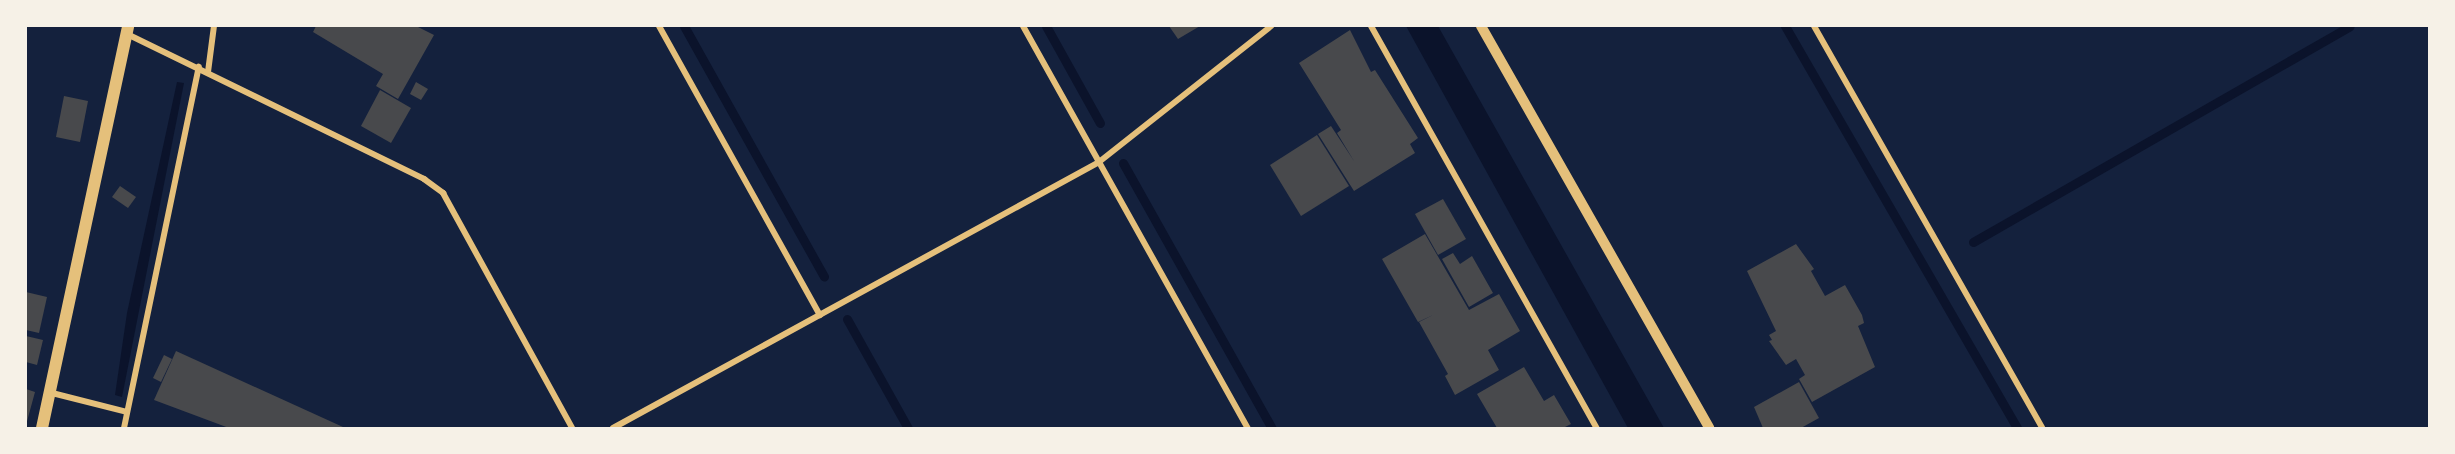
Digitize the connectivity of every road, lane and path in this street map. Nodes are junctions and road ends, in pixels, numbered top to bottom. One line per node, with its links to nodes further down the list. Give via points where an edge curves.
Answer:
1 (214, 26): 10 (street)
2 (659, 26): 12 (street)
3 (1023, 26): 11 (street)
4 (1271, 26): 11 (street)
5 (1371, 26): 20 (street)
6 (1481, 26): 21 (street)
7 (1814, 26): 22 (street)
8 (128, 30): 9 (street); 13 (main road)
9 (199, 67): 10 (street); 14 (street)
10 (208, 72): 17 (street, via 424,179 443,193)
11 (1099, 162): 12 (street); 19 (street)
12 (820, 315): 18 (street)
13 (52, 393): 14 (street); 15 (main road)
14 (127, 412): 16 (street)
15 (42, 429)
16 (124, 429)
17 (572, 429)
18 (613, 429)
19 (1248, 429)
20 (1597, 429)
21 (1709, 429)
22 (2042, 429)

